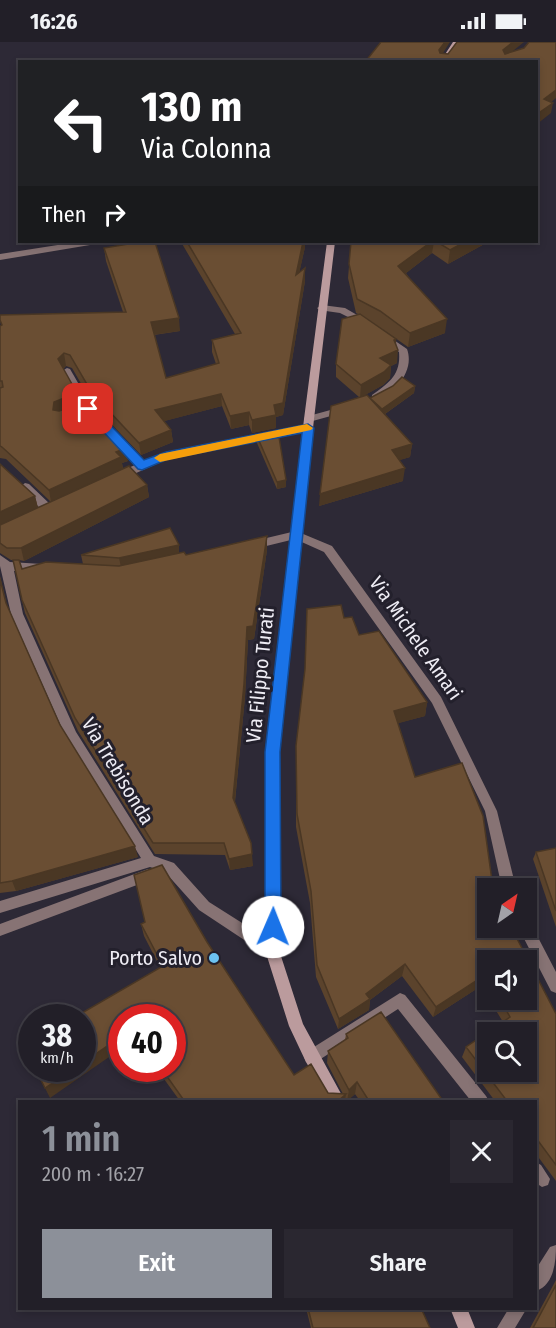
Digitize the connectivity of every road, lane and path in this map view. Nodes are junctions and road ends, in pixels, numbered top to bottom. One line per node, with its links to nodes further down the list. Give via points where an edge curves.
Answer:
1 (457, 42): 2 (street)
2 (444, 60)
3 (84, 243): 5 (street)
4 (331, 243): 6 (street, Via Filippo Turati)
5 (0, 257)
6 (322, 308): 8 (street, via 342,310 362,320 404,351 406,364 397,382); 10 (street, Via Filippo Turati)
7 (67, 371): 11 (street, via 83,410)
8 (366, 403)
9 (355, 406): 10 (street)
10 (308, 423): 11 (street, via 166,456); 15 (street, Via Filippo Turati)
11 (142, 466): 13 (street)
12 (16, 479): 14 (street)
13 (111, 480)
14 (49, 509)
15 (296, 536): 16 (street); 21 (street, Via Michele Amari, via 328,549 437,700 491,811); 25 (street, Via Filippo Turati, via 273,752)
16 (238, 548)
17 (4, 563): 18 (street); 19 (street, Via Trebisonda, via 16,614 71,735)
18 (53, 569)
19 (150, 861): 20 (street); 22 (street)
20 (169, 867): 23 (street); 25 (street, via 204,906)
21 (507, 878)
22 (0, 906)
23 (0, 930)
24 (531, 938): 26 (street)
25 (272, 950): 27 (street, Via Filippo Turati, via 296,1026)
26 (556, 987)
27 (311, 1057): 28 (street, Via Filippo Turati); 29 (street, via 400,1000)
28 (336, 1100)
29 (480, 1100)
30 (556, 1253): 31 (street)
31 (537, 1282)
32 (459, 1310): 34 (street)
33 (518, 1310): 35 (street)
34 (467, 1328)
35 (505, 1328)

